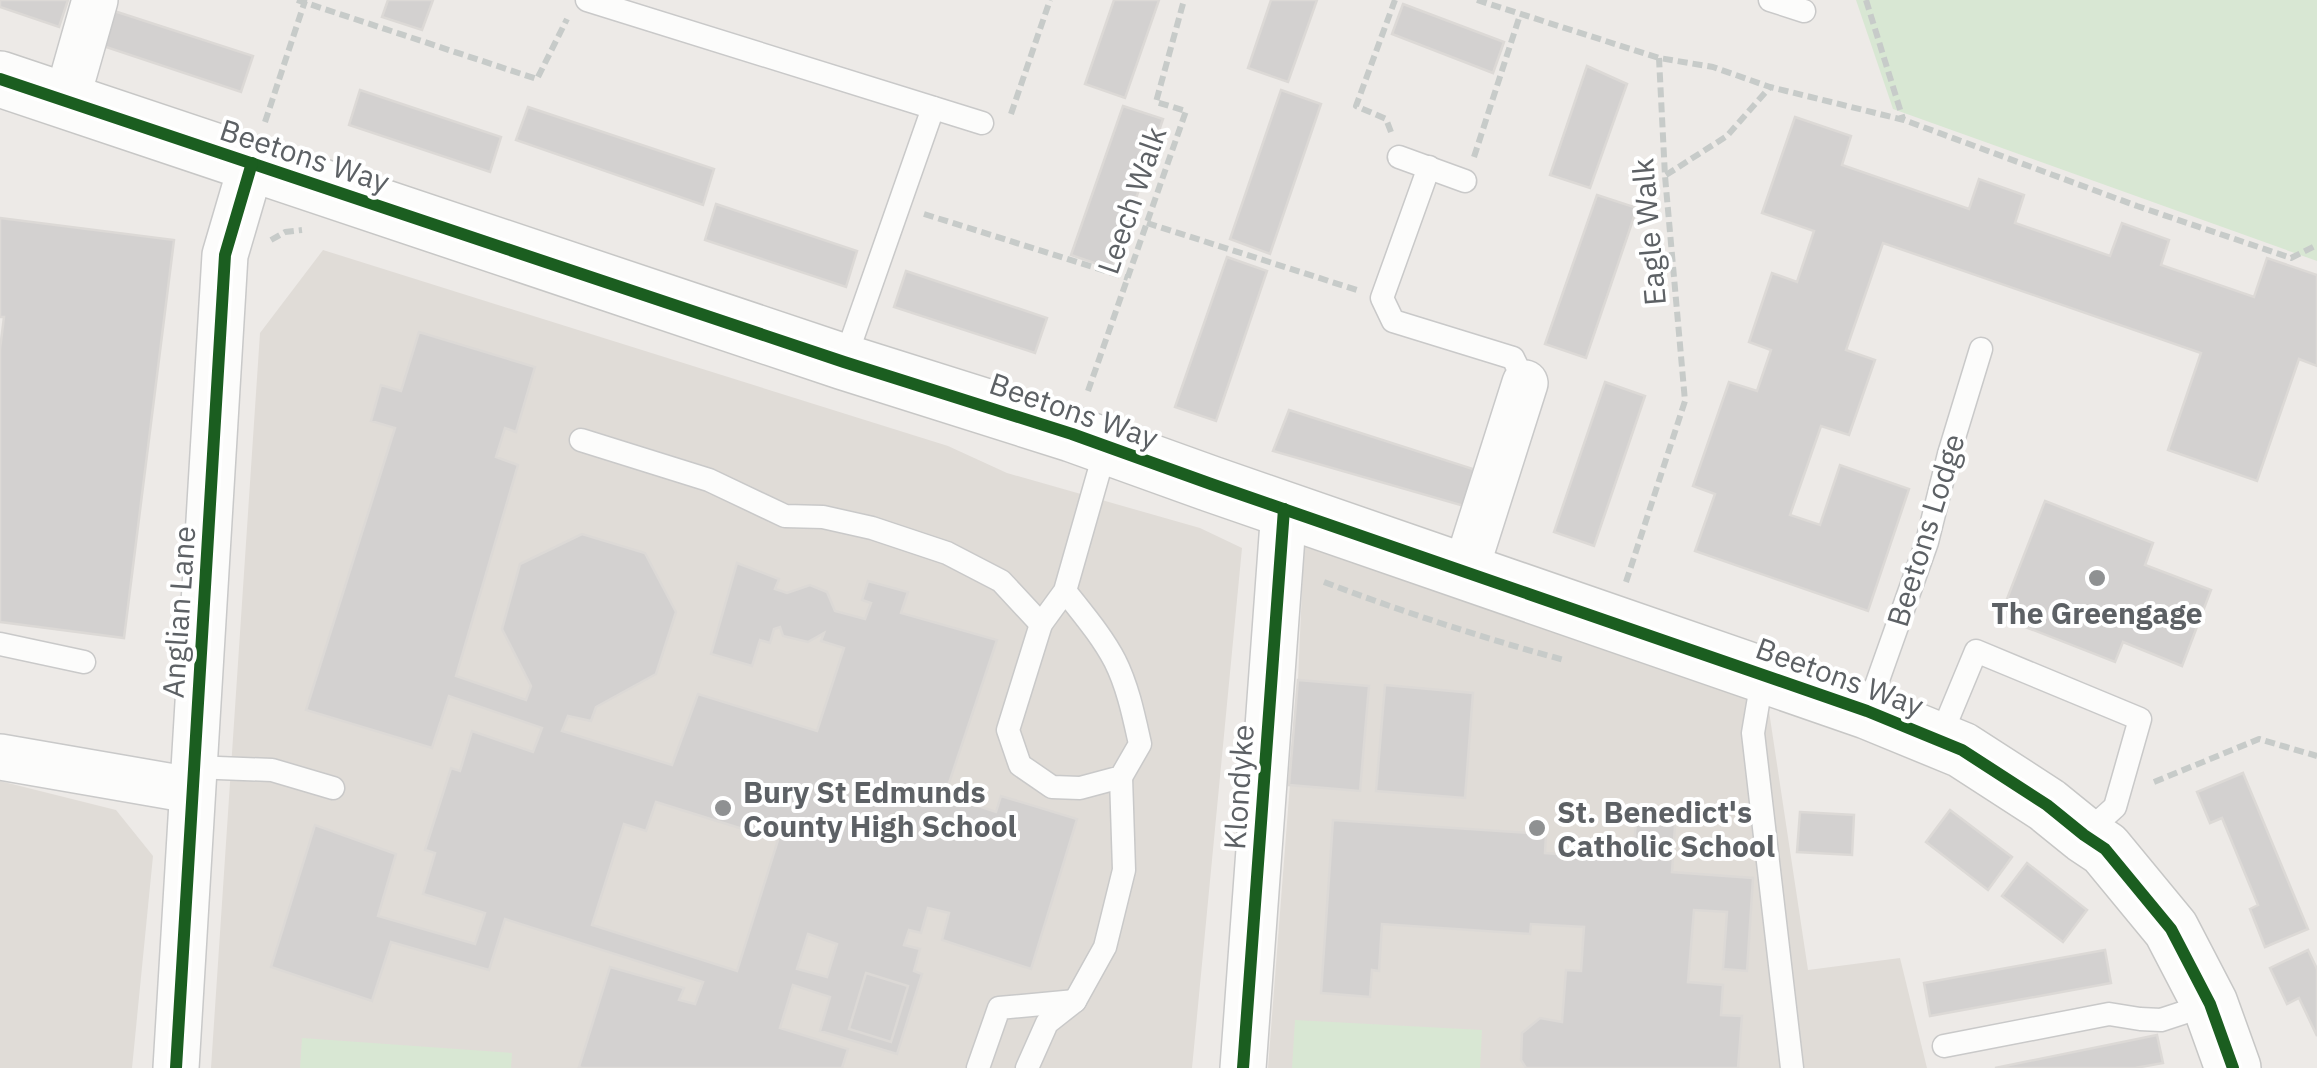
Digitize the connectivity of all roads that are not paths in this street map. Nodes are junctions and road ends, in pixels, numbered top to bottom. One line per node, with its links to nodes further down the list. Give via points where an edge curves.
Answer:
1 (95, 0): 6 (street)
2 (587, 0): 7 (lane)
3 (1770, 0): 4 (lane)
4 (1804, 10)
5 (0, 79): 6 (street, Beetons Way)
6 (66, 102): 9 (street, Beetons Way)
7 (933, 108): 8 (lane); 14 (lane)
8 (982, 123)
9 (258, 145): 14 (street, Beetons Way); 29 (street, Anglian Lane, via 225,255)
10 (1398, 157): 11 (lane)
11 (1428, 167): 12 (lane); 15 (lane, via 1382,298 1393,321 1513,358)
12 (1465, 180)
13 (1981, 349): 25 (lane, Beetons Lodge, via 1927,542)
14 (844, 362): 17 (street, Beetons Way)
15 (1525, 382): 19 (street)
16 (580, 440): 21 (lane, via 709,480 785,516 872,528 948,553 1001,581)
17 (1090, 440): 18 (street, Beetons Way); 20 (lane)
18 (1284, 510): 19 (street, Beetons Way); 38 (street, Klondyke)
19 (1465, 572): 24 (street, Beetons Way)
20 (1065, 591): 21 (lane); 28 (lane, via 1116,664 1133,712 1140,744)
21 (1041, 624): 28 (lane, via 1008,730 1020,765 1052,788)
22 (0, 644): 23 (lane)
23 (84, 662)
24 (1764, 674): 25 (street, Beetons Way); 39 (lane, via 1753,733)
25 (1868, 711): 26 (street, Beetons Way)
26 (1940, 740): 31 (street, Beetons Way); 31 (lane, via 1976,651 2140,719 2115,806)
27 (0, 757): 29 (street)
28 (1120, 777): 32 (lane, via 1124,870 1105,947)
29 (192, 779): 30 (lane, via 272,770); 35 (street, Anglian Lane)
30 (333, 788)
31 (2094, 842): 33 (street, Beetons Way, via 2171,930)
32 (1076, 1002): 36 (lane, via 999,1008); 37 (lane, via 1046,1024)
33 (2210, 1004): 34 (lane, via 2161,1020 2108,1014); 40 (street, Beetons Way)
34 (1944, 1046)
35 (176, 1068)
36 (978, 1068)
37 (1027, 1068)
38 (1243, 1068)
39 (1792, 1068)
40 (2233, 1068)

